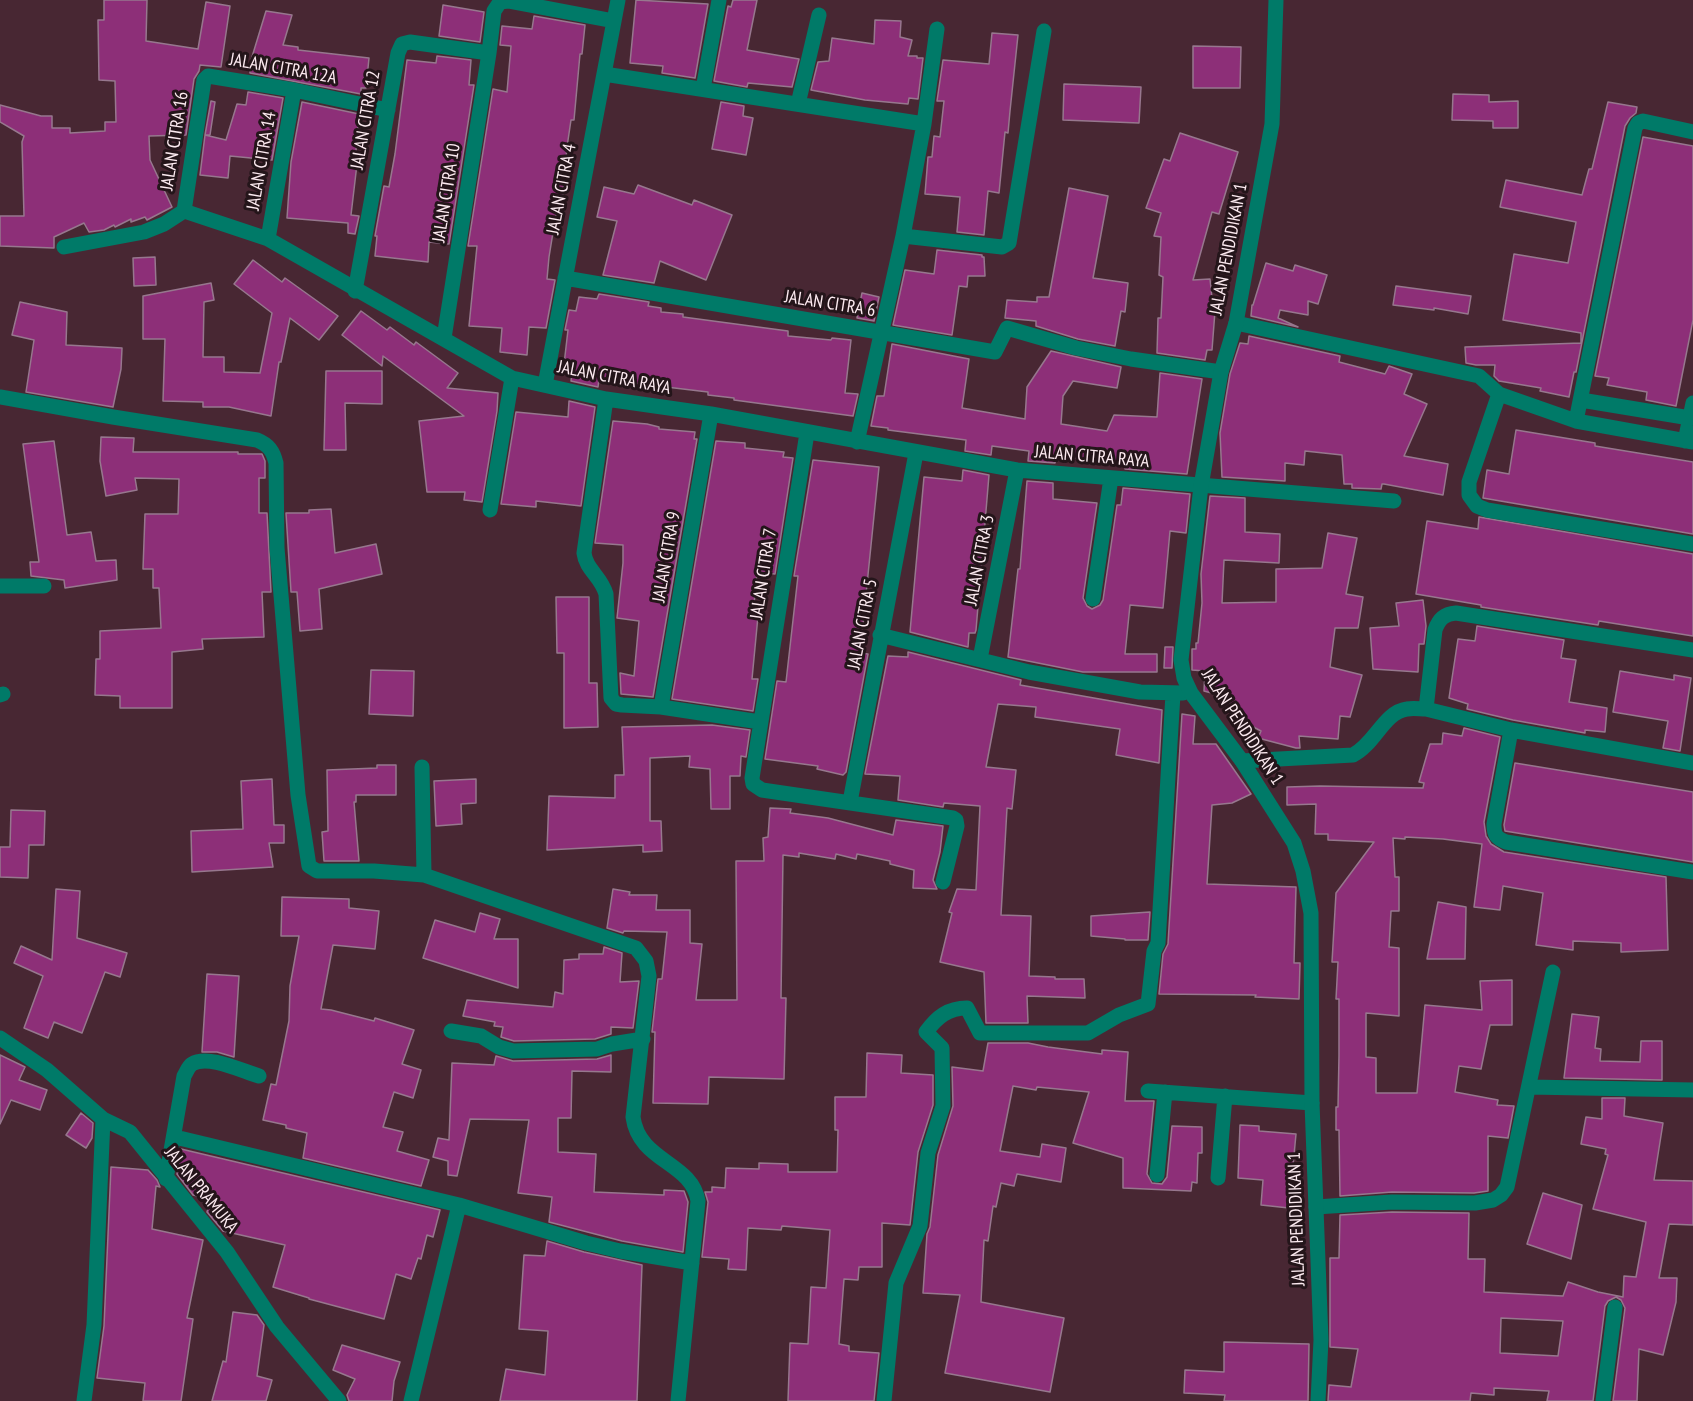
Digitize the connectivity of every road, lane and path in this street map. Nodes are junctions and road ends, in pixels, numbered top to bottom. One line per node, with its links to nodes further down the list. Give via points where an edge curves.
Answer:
1 (618, 0): 5 (street, JALAN CITRA 4)
2 (719, 0): 12 (street)
3 (1276, 0): 23 (street, JALAN PENDIDIKAN 1, via 1272,124)
4 (819, 15): 13 (street)
5 (614, 21): 8 (street, JALAN CITRA 10, via 500,2 494,11); 9 (street, JALAN CITRA 4)
6 (937, 29): 15 (street, JALAN CITRA 6)
7 (1044, 31): 18 (street, via 1008,243 1002,248)
8 (489, 53): 14 (street, JALAN CITRA 12, via 402,44); 25 (street, JALAN CITRA 10)
9 (604, 74): 12 (street); 21 (street, JALAN CITRA 4)
10 (206, 77): 11 (street, JALAN CITRA 12A); 17 (street, JALAN CITRA 16)
11 (294, 90): 14 (street, JALAN CITRA 12A); 19 (street, JALAN CITRA 14)
12 (703, 90): 13 (street)
13 (798, 104): 15 (street)
14 (388, 110): 22 (street, JALAN CITRA 12)
15 (924, 123): 18 (street, JALAN CITRA 6)
16 (1693, 132): 32 (street, via 1643,121 1635,128)
17 (184, 211): 19 (street, JALAN CITRA RAYA); 20 (street, via 144,232)
18 (903, 237): 24 (street, JALAN CITRA 6)
19 (268, 239): 22 (street, JALAN CITRA RAYA)
20 (64, 248)
21 (565, 278): 24 (street, JALAN CITRA 6); 28 (street, JALAN CITRA 4)
22 (356, 291): 25 (street, JALAN CITRA RAYA)
23 (1236, 323): 26 (street, JALAN PENDIDIKAN 1); 29 (street, via 1479,376)
24 (880, 333): 26 (street, via 995,352 1007,328 1076,348); 38 (street)
25 (444, 338): 27 (street, JALAN CITRA RAYA)
26 (1221, 372): 42 (street, JALAN PENDIDIKAN 1)
27 (512, 378): 28 (street, JALAN CITRA RAYA); 44 (street)
28 (545, 385): 31 (street, JALAN CITRA RAYA)
29 (1499, 394): 35 (street); 45 (street, via 1469,482 1469,495 1477,506)
30 (0, 397): 63 (street, via 257,440 273,451 278,560 307,861 317,871)
31 (606, 399): 34 (street, JALAN CITRA RAYA); 54 (street, via 585,560 603,583 606,594 612,698 622,705)
32 (1581, 400): 33 (street); 35 (street)
33 (1691, 410): 37 (street)
34 (711, 414): 36 (street, JALAN CITRA RAYA); 54 (street, JALAN CITRA 9)
35 (1576, 421): 37 (street)
36 (807, 433): 38 (street, JALAN CITRA RAYA); 56 (street, JALAN CITRA 7)
37 (1689, 441)
38 (857, 442): 39 (street, JALAN CITRA RAYA)
39 (916, 453): 40 (street, JALAN CITRA RAYA); 49 (street, JALAN CITRA 5)
40 (1017, 470): 41 (street, JALAN CITRA RAYA); 51 (street, JALAN CITRA 3)
41 (1111, 478): 42 (street, JALAN CITRA RAYA); 48 (street)
42 (1201, 486): 43 (street, JALAN CITRA RAYA); 52 (street, JALAN PENDIDIKAN 1, via 1181,660)
43 (1394, 501)
44 (490, 510)
45 (1693, 544)
46 (0, 586): 47 (street)
47 (44, 586)
48 (1093, 599)
49 (880, 635): 51 (street); 61 (street, JALAN CITRA 5)
50 (1693, 650): 55 (street, via 1447,614 1435,630)
51 (980, 658): 53 (street, via 1039,674)
52 (1191, 693): 53 (street); 59 (street, JALAN PENDIDIKAN 1)
53 (1173, 694): 89 (street, via 1158,944 1148,1004 1088,1033 980,1033 967,1008 937,1017 926,1032 942,1048 944,1106 928,1153 920,1226 896,1283)
54 (661, 706): 56 (street)
55 (1426, 709): 57 (street); 59 (street, via 1405,709 1394,714 1364,750 1353,755)
56 (760, 722): 61 (street, JALAN CITRA 7, via 752,778 758,789)
57 (1511, 730): 58 (street); 62 (street, via 1494,824 1498,838)
58 (1692, 759)
59 (1242, 761): 75 (street, JALAN PENDIDIKAN 1, via 1294,843 1304,871 1311,913)
60 (422, 767): 63 (street)
61 (850, 802): 64 (street, via 956,820)
62 (1693, 872)
63 (424, 875): 68 (street, via 636,948 646,961 649,976)
64 (944, 882)
65 (1553, 972): 70 (street)
66 (451, 1031): 68 (street, via 481,1036 513,1051 597,1049)
67 (0, 1038): 76 (street, JALAN PRAMUKA, via 47,1070)
68 (643, 1040): 83 (street, via 633,1117 635,1129 641,1142 693,1183 697,1192)
69 (259, 1076): 77 (street, via 212,1061 190,1065 184,1076)
70 (1529, 1087): 71 (street); 82 (street, via 1507,1187 1493,1200)
71 (1693, 1090)
72 (1148, 1091): 73 (street)
73 (1166, 1092): 74 (street); 78 (street)
74 (1225, 1096): 75 (street); 79 (street)
75 (1312, 1103): 82 (street, JALAN PENDIDIKAN 1)
76 (103, 1119): 80 (street, JALAN PRAMUKA, via 130,1132); 85 (street, via 94,1325)
77 (175, 1137): 80 (street); 81 (street)
78 (1158, 1175)
79 (1218, 1178)
80 (166, 1179): 86 (street, JALAN PRAMUKA, via 226,1252 277,1327)
81 (459, 1205): 83 (street, via 620,1251); 87 (street)
82 (1316, 1207): 90 (street, JALAN PENDIDIKAN 1, via 1321,1340)
83 (692, 1263): 88 (street)
84 (1615, 1307): 91 (street)
85 (84, 1401)
86 (339, 1401)
87 (411, 1401)
88 (678, 1401)
89 (884, 1401)
90 (1318, 1401)
91 (1603, 1401)

